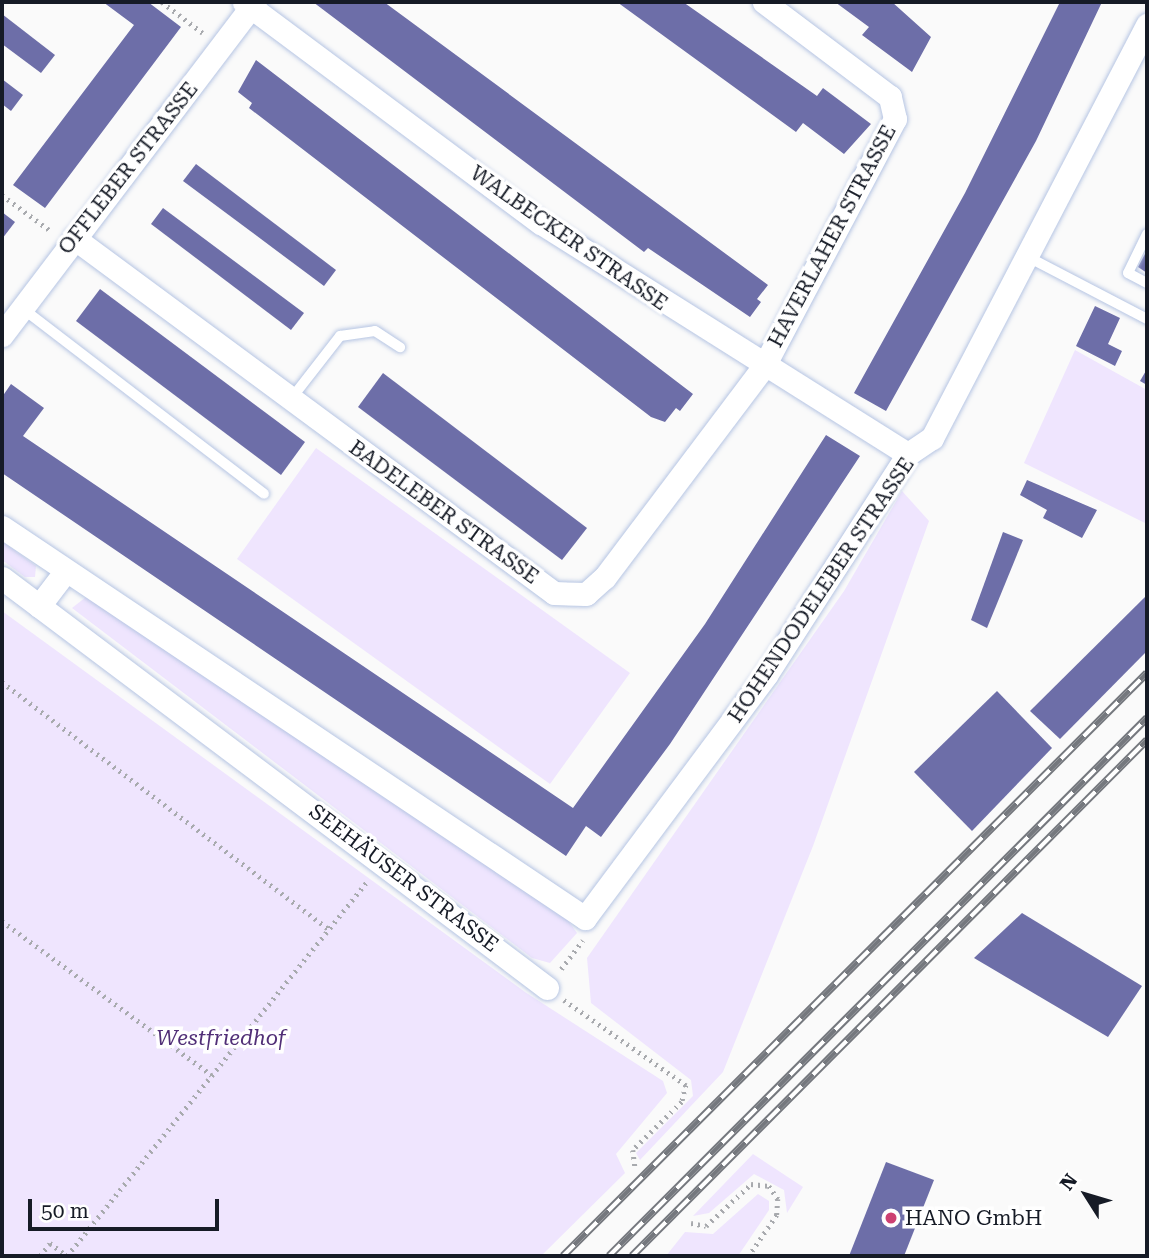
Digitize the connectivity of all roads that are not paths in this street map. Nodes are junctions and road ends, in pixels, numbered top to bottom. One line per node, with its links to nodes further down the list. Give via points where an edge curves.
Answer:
1 (764, 2): 12 (street, HAVERLAHER STRASSE, via 890,97 896,112)
2 (250, 3): 5 (street, OFFLEBER STRASSE, via 222,47); 12 (street, WALBECKER STRASSE, via 541,223)
3 (1147, 25): 6 (street, HOHENDODELEBER STRASSE)
4 (1147, 234): 7 (lane, via 1128,273)
5 (71, 242): 8 (street, OFFLEBER STRASSE); 13 (street, BADELEBER STRASSE)
6 (1030, 258): 9 (lane); 14 (street, HOHENDODELEBER STRASSE, via 932,438)
7 (1147, 283)
8 (22, 308): 10 (street, OFFLEBER STRASSE); 15 (lane)
9 (1147, 319)
10 (2, 335)
11 (400, 347): 13 (lane, via 375,331 340,336)
12 (764, 366): 13 (street, BADELEBER STRASSE, via 605,577 570,597 548,588); 14 (street, WALBECKER STRASSE)
13 (290, 398)
14 (908, 454): 17 (street, HOHENDODELEBER STRASSE, via 766,675 584,918)
15 (264, 494)
16 (2, 527): 17 (street)
17 (65, 572): 19 (street)
18 (2, 578): 19 (street, SEEHÄUSER STRASSE)
19 (39, 606): 20 (street, SEEHÄUSER STRASSE, via 384,859)
20 (547, 988)

